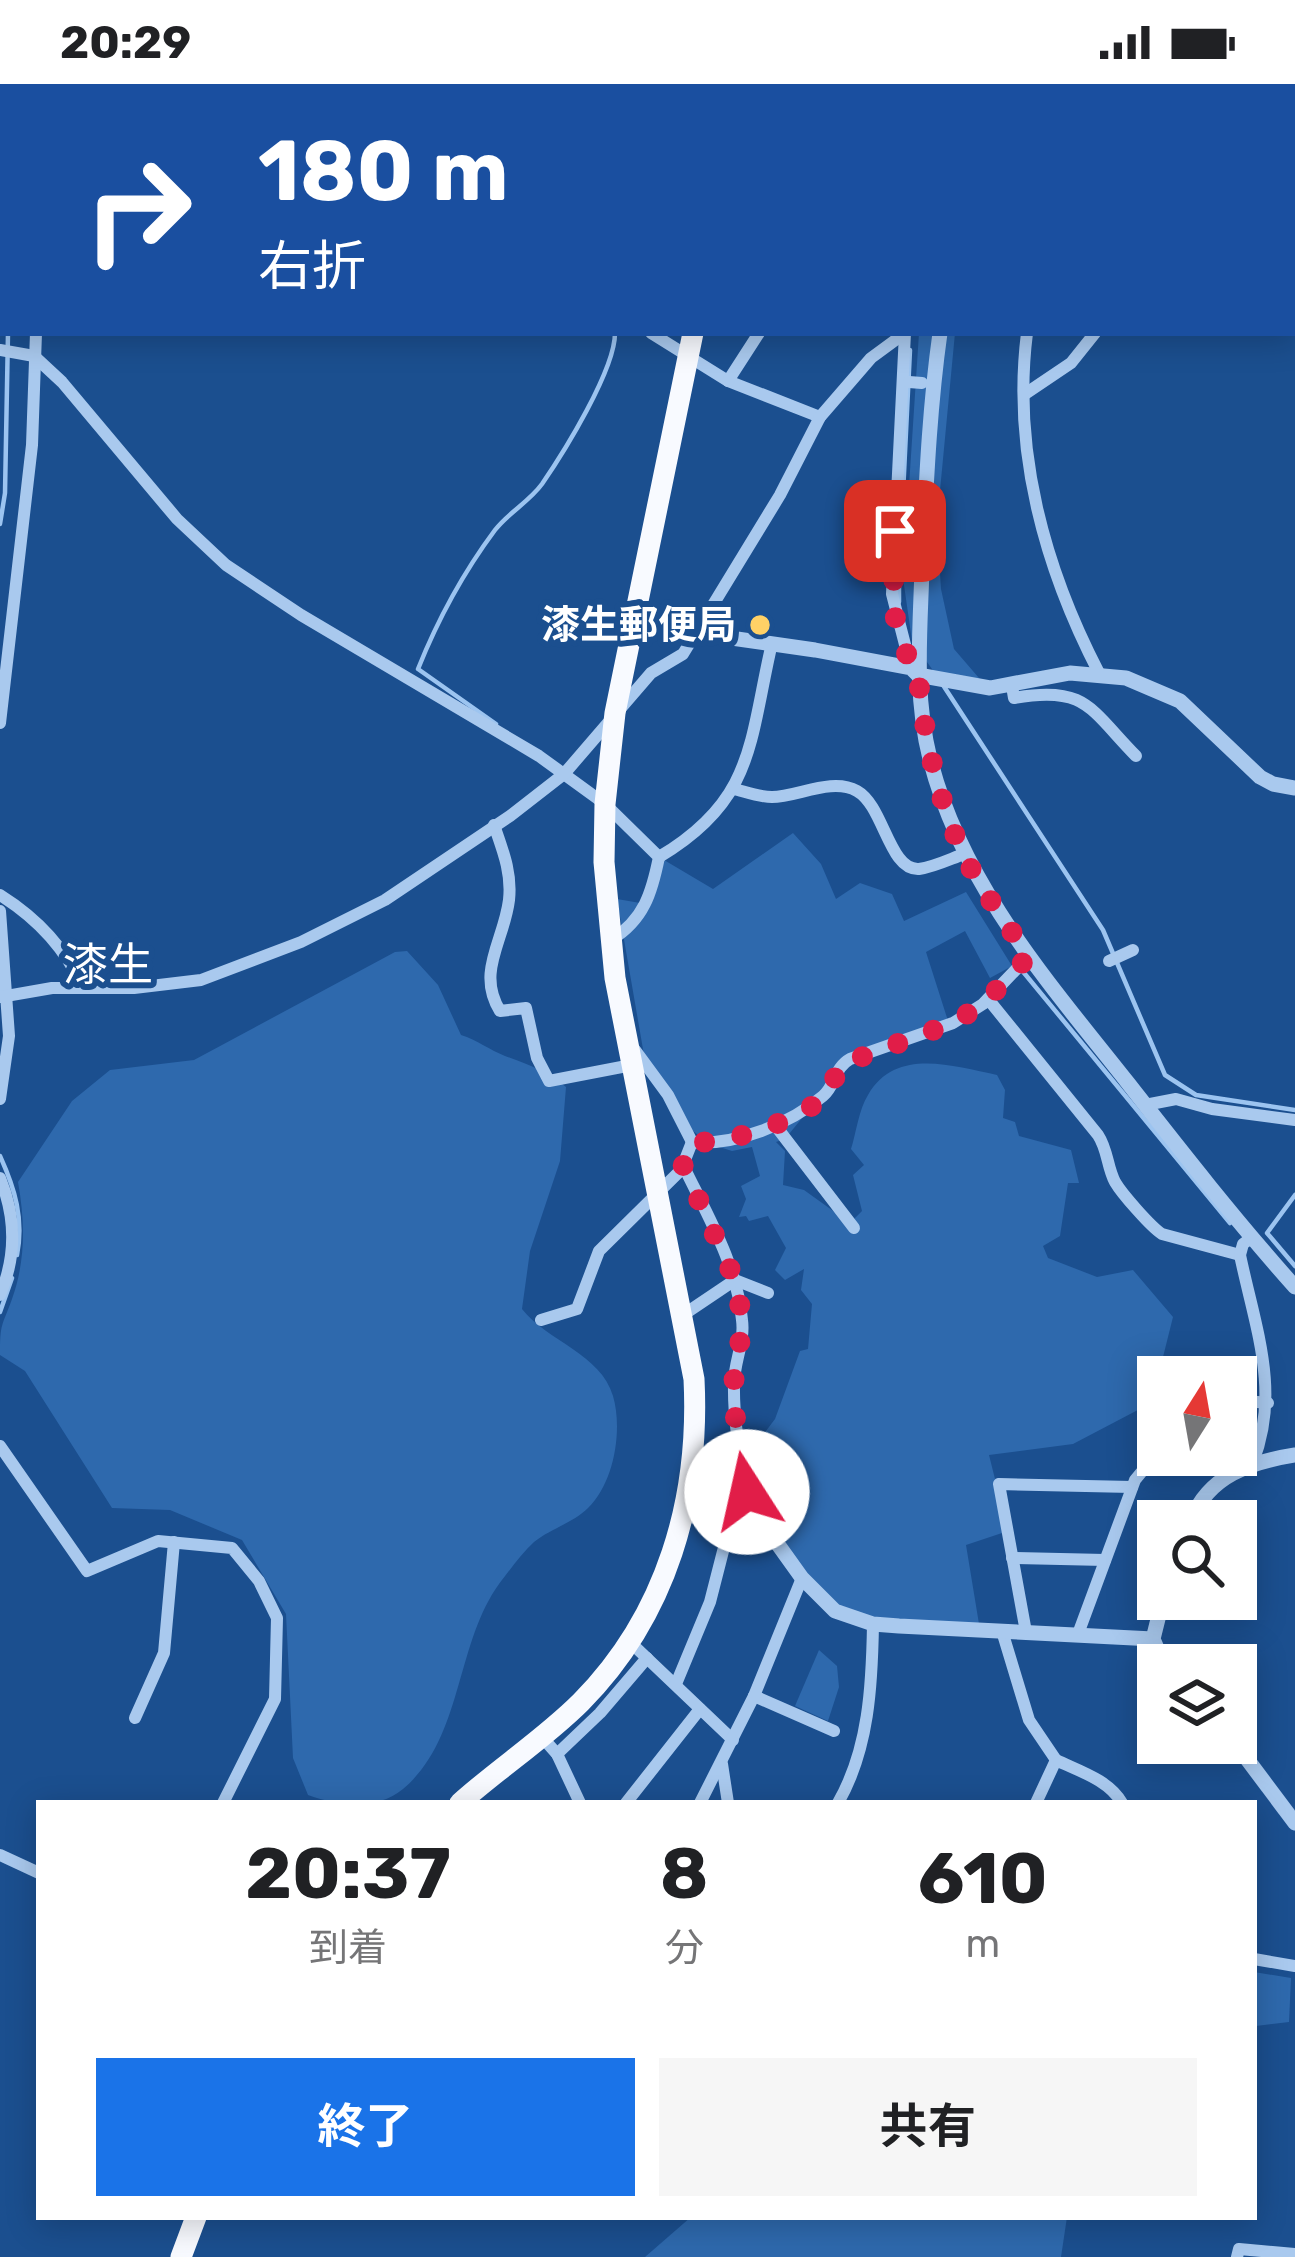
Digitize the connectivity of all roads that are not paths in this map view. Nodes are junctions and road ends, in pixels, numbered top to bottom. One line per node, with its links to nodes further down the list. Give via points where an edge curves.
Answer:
1 (36, 336): 11 (street)
2 (655, 336): 12 (street)
3 (692, 336): 12 (highway)
4 (757, 336): 13 (street)
5 (900, 336): 15 (street)
6 (904, 336): 19 (street, via 892,594)
7 (940, 336): 19 (street)
8 (1027, 336): 14 (street)
9 (1093, 336): 14 (street, via 1071,363)
10 (0, 350): 11 (street)
11 (34, 356): 23 (street, via 32,445); 25 (street, via 226,565)
12 (688, 358): 13 (street); 16 (highway)
13 (728, 380): 15 (street)
14 (1024, 394): 20 (street, via 1041,533)
15 (820, 417): 17 (street)
16 (633, 624): 17 (street); 22 (highway)
17 (698, 633): 18 (street); 22 (street)
18 (772, 644): 19 (street); 27 (street)
19 (914, 672): 21 (street, via 975,687); 30 (street, via 929,756)
20 (1099, 673): 21 (street); 26 (street, via 1180,701 1260,777)
21 (1012, 686): 24 (street, via 1014,698 1076,698)
22 (615, 712): 25 (street); 28 (highway)
23 (0, 723)
24 (1136, 756)
25 (564, 774): 28 (street); 29 (street)
26 (1295, 788)
27 (734, 789): 30 (street, via 775,797 847,788 882,820 908,868); 31 (street, via 693,837)
28 (605, 805): 31 (street); 34 (highway)
29 (494, 825): 38 (street, via 385,900 301,941 201,980); 42 (street, via 510,873 488,975 493,1000 500,1012 526,1008 549,1081)
30 (964, 854): 36 (street)
31 (659, 856): 34 (street, via 641,912)
32 (0, 895): 38 (street, via 69,957)
33 (0, 911): 39 (street)
34 (611, 940): 41 (highway)
35 (1133, 950): 37 (street)
36 (1028, 957): 40 (street); 44 (street)
37 (1109, 962)
38 (82, 986): 39 (street)
39 (3, 996): 43 (street, via 9,1036)
40 (988, 999): 46 (street, via 953,1023 850,1059 828,1093); 53 (street, via 1098,1135 1114,1181 1151,1227)
41 (628, 1041): 42 (highway); 47 (street)
42 (632, 1065): 50 (highway)
43 (0, 1099)
44 (1145, 1105): 45 (street, via 1175,1099); 52 (street)
45 (1295, 1120)
46 (775, 1125): 47 (street, via 720,1143); 51 (street)
47 (692, 1142): 48 (street)
48 (683, 1165): 50 (street); 54 (street)
49 (0, 1178): 57 (street, via 14,1230)
50 (658, 1195): 58 (highway); 59 (street, via 599,1251 578,1309)
51 (854, 1228)
52 (1251, 1238): 53 (street); 55 (street)
53 (1240, 1255): 61 (street)
54 (735, 1280): 56 (street); 58 (street); 72 (street, via 743,1322 736,1430)
55 (1295, 1287)
56 (768, 1293)
57 (0, 1295)
58 (682, 1315): 70 (highway, via 696,1426)
59 (541, 1320)
60 (1257, 1402): 61 (street)
61 (1268, 1403): 63 (street)
62 (0, 1446): 73 (street, via 87,1570)
63 (1257, 1452)
64 (1295, 1455): 65 (street)
65 (1257, 1461)
66 (1138, 1476): 68 (street)
67 (1227, 1476): 69 (street)
68 (1132, 1487): 74 (street, via 999,1484); 75 (street)
69 (1199, 1500)
70 (685, 1515): 71 (street); 84 (highway)
71 (731, 1520): 72 (street); 85 (street, via 710,1602)
72 (751, 1521): 76 (street, via 773,1532)
73 (174, 1542): 88 (street, via 164,1653); 95 (street, via 232,1548 277,1618 274,1699)
74 (1012, 1558): 75 (street); 80 (street)
75 (1105, 1560): 81 (street)
76 (802, 1578): 78 (street, via 835,1611); 86 (street)
77 (1158, 1620): 82 (street)
78 (873, 1624): 79 (street); 101 (street, via 865,1729)
79 (1002, 1630): 80 (street); 92 (street, via 1029,1720)
80 (1025, 1632): 81 (street)
81 (1078, 1634): 82 (street)
82 (1153, 1639): 83 (street)
83 (1155, 1644)
84 (638, 1650): 85 (street); 91 (highway, via 582,1701)
85 (676, 1684): 87 (street)
86 (754, 1696): 89 (street); 90 (street)
87 (700, 1709): 90 (street); 98 (street)
88 (135, 1718)
89 (834, 1731)
90 (733, 1740): 93 (street)
91 (550, 1745): 96 (highway); 97 (street)
92 (1056, 1760): 102 (street); 103 (street)
93 (722, 1764): 99 (street); 100 (street)
94 (1251, 1764): 104 (street)
95 (224, 1800)
96 (465, 1800)
97 (578, 1800)
98 (628, 1800)
99 (702, 1800)
100 (728, 1800)
101 (839, 1800)
102 (1037, 1800)
103 (1120, 1800)
104 (1295, 1823)
105 (0, 1855): 106 (street)
106 (36, 1872)
107 (1257, 1960): 108 (street)
108 (1295, 1966)
109 (195, 2220): 111 (highway)
110 (1295, 2255): 112 (street, via 1239,2249)
111 (181, 2257)
112 (1237, 2257)

